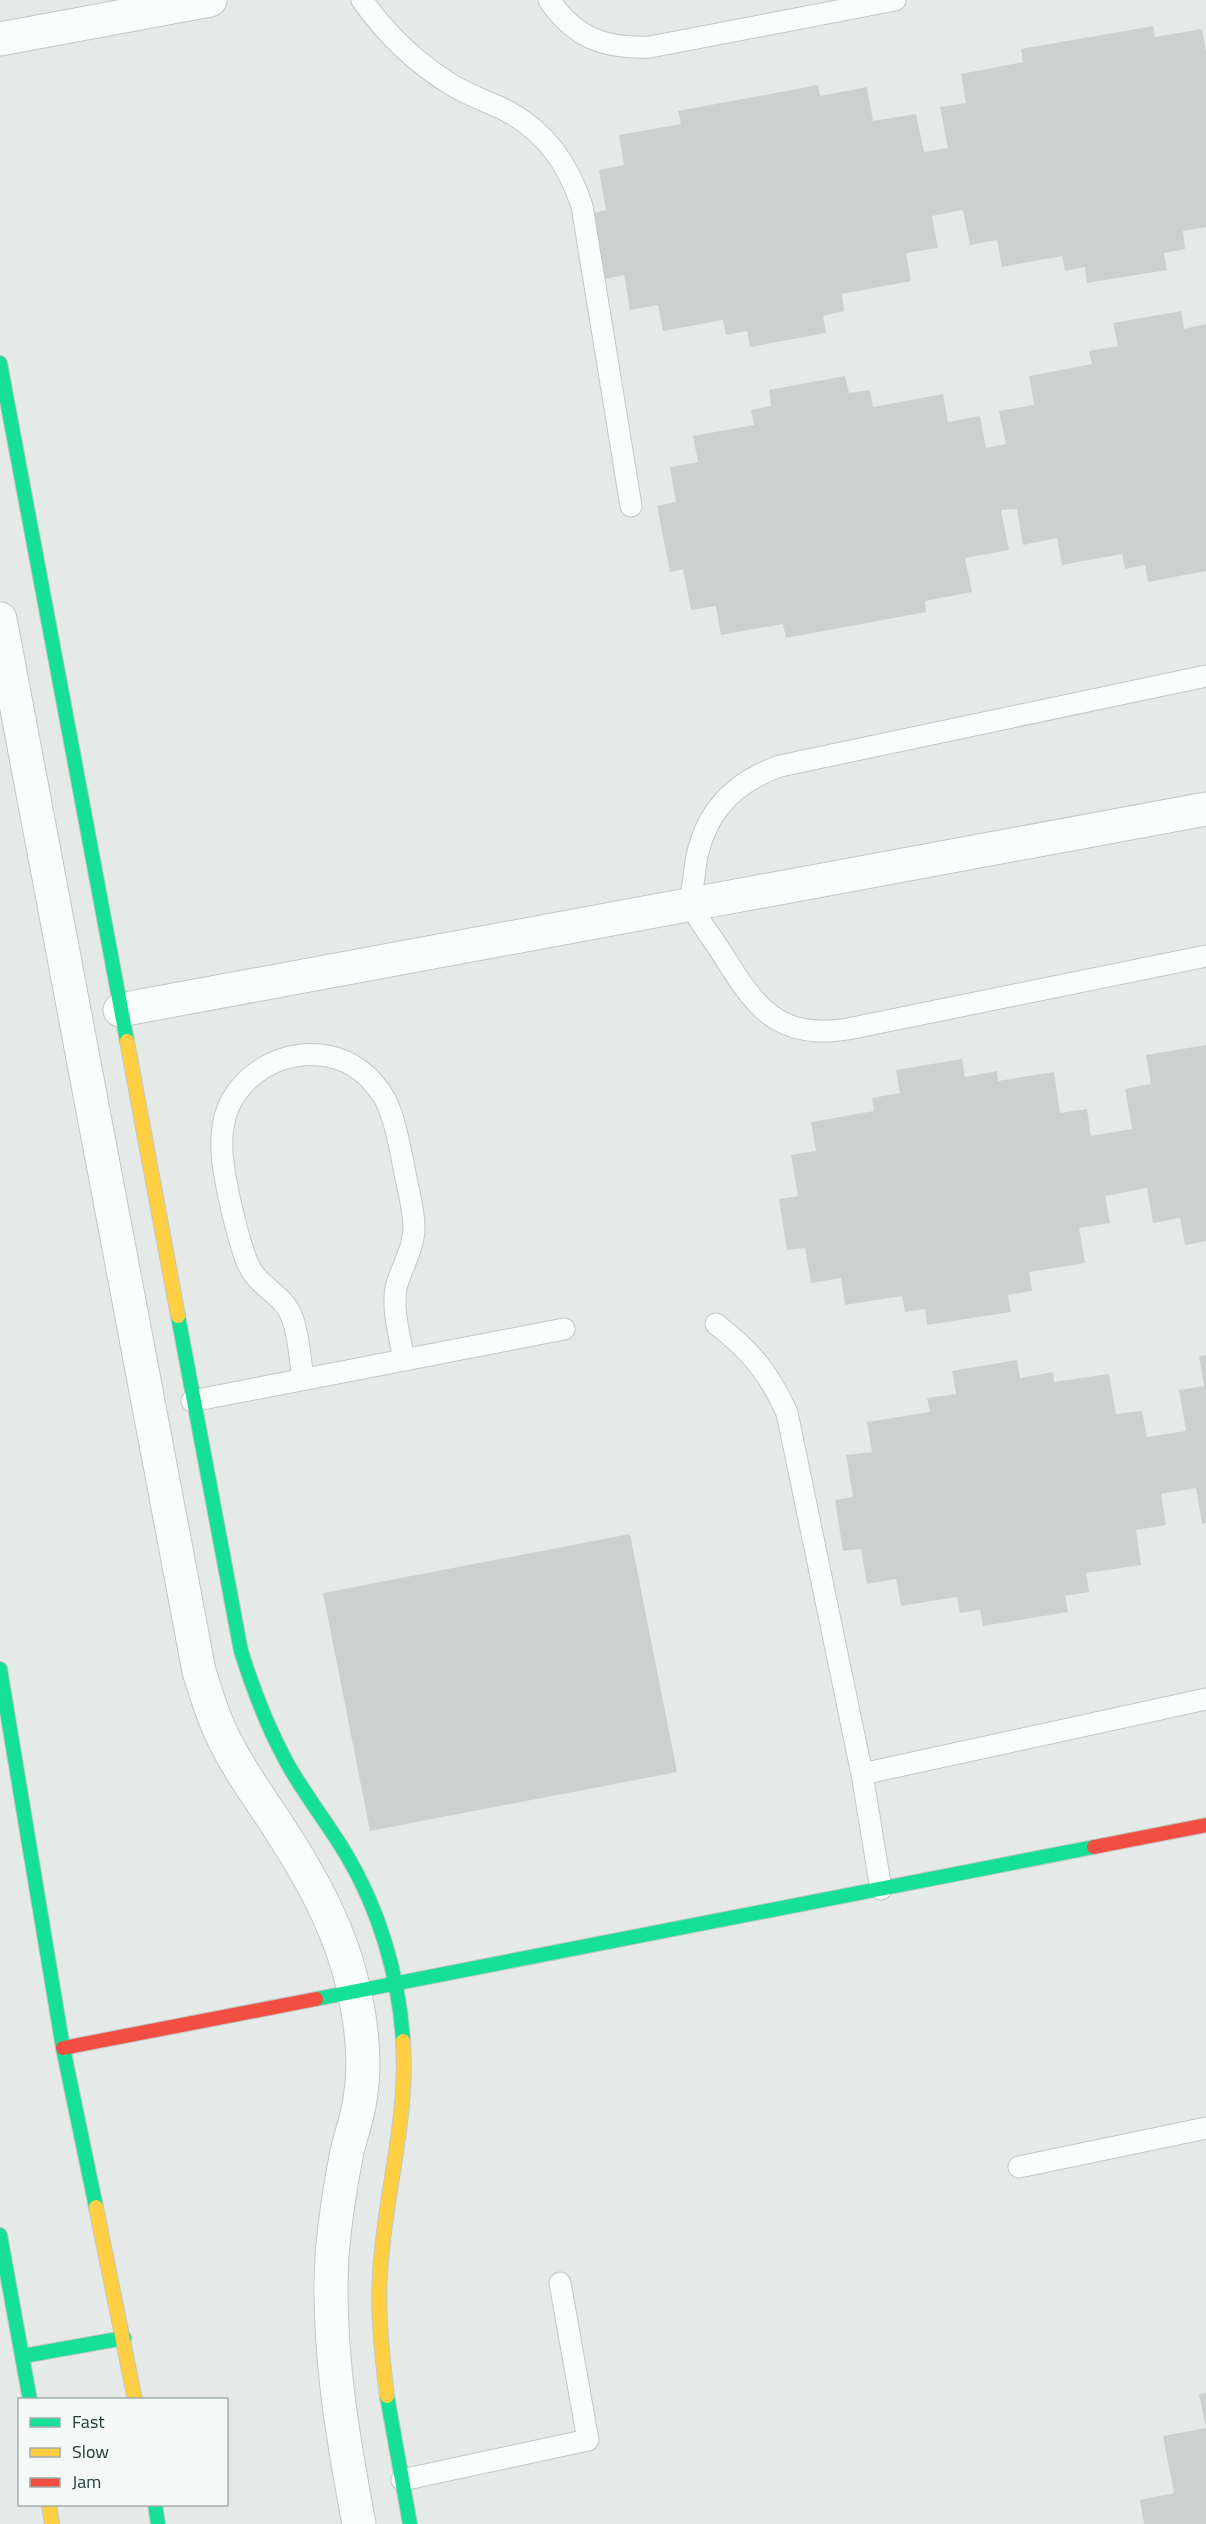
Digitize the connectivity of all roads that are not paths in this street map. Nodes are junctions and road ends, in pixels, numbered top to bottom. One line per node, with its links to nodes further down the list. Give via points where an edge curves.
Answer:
1 (210, 0): 5 (street)
2 (362, 0): 7 (lane, via 382,26 428,69 506,110 547,140 574,182 582,206)
3 (549, 0): 4 (lane, via 560,16 592,39 630,48)
4 (895, 0)
5 (0, 39)
6 (0, 363): 13 (street)
7 (631, 506)
8 (0, 619): 25 (street, via 199,1671 222,1737 308,1874 327,1912)
9 (1206, 676): 11 (lane, via 761,773 729,794 707,824 695,861)
10 (1206, 809): 11 (street)
11 (691, 904): 12 (lane, via 754,1002 787,1025 808,1031 848,1029); 13 (street)
12 (1206, 956)
13 (120, 1010): 18 (street)
14 (716, 1324): 21 (lane, via 759,1363 787,1413)
15 (564, 1329): 16 (lane)
16 (404, 1360): 17 (lane); 17 (lane, via 395,1301 414,1227 395,1124 378,1087 363,1072 326,1055 304,1054 264,1066 248,1079 226,1113 222,1134 222,1154 242,1248 255,1275 277,1294 292,1317)
17 (303, 1379): 18 (lane)
18 (192, 1401): 24 (street, via 234,1621 250,1680 293,1774 347,1856 368,1897)
19 (0, 1669): 26 (street)
20 (1206, 1699): 21 (lane)
21 (862, 1774): 23 (lane)
22 (1206, 1826): 23 (street)
23 (881, 1888): 24 (street)
24 (395, 1983): 25 (street); 35 (street, via 405,2080 401,2128 384,2223 380,2339 387,2406)
25 (354, 1991): 26 (street); 40 (street, via 362,2046 360,2099 338,2202 331,2307 340,2419)
26 (63, 2048): 31 (street)
27 (1206, 2128): 28 (lane)
28 (1018, 2167)
29 (0, 2235): 32 (street)
30 (560, 2283): 35 (lane, via 588,2440)
31 (124, 2338): 32 (street); 34 (street)
32 (22, 2356): 33 (street)
33 (30, 2398)
34 (135, 2398)
35 (402, 2480): 41 (street)
36 (49, 2506): 38 (street)
37 (155, 2506): 39 (street)
38 (52, 2524)
39 (158, 2524)
40 (359, 2524)
41 (410, 2524)

